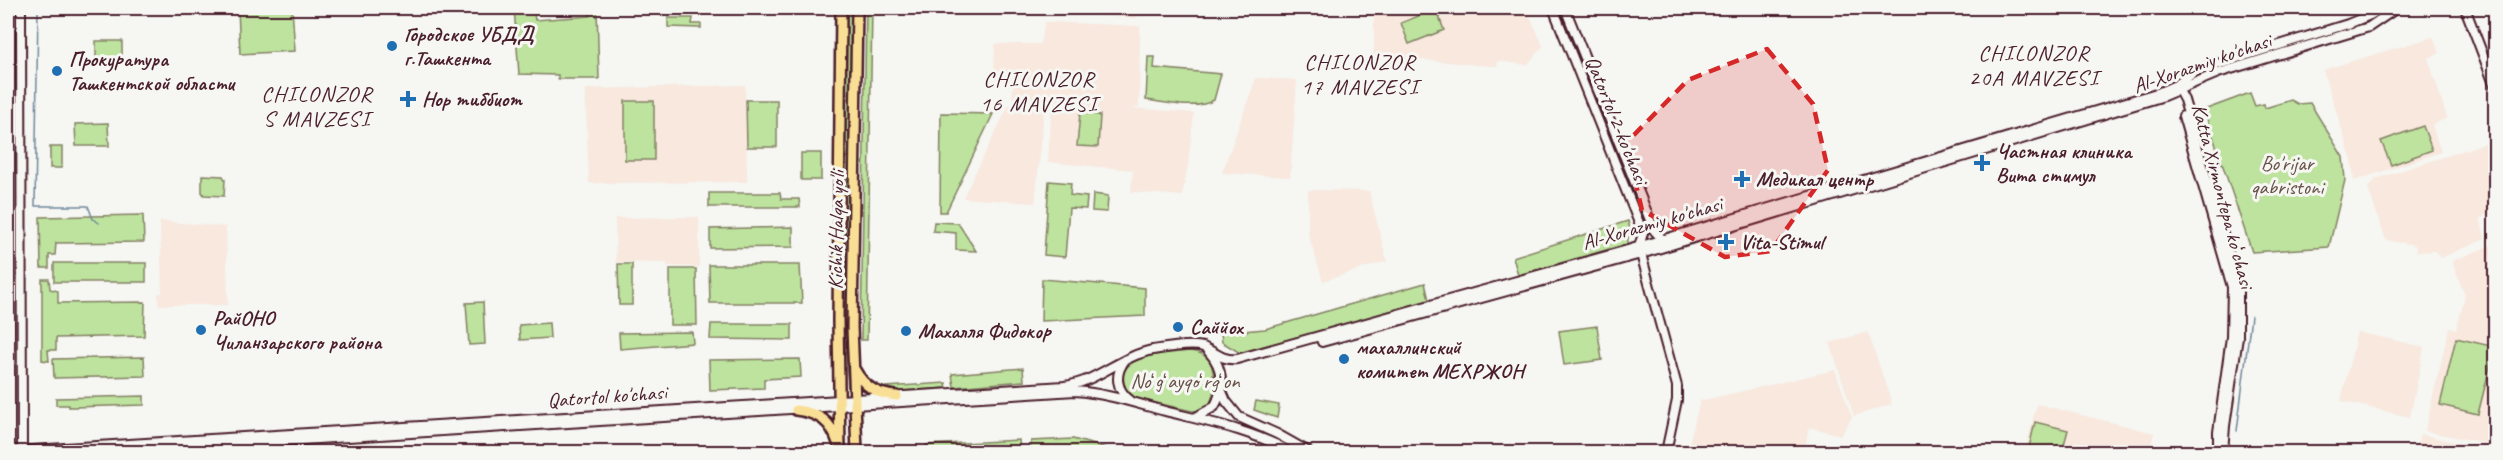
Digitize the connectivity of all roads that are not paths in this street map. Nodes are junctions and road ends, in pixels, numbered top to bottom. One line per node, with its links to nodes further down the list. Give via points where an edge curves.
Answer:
1 (842, 8): 32 (highway, Kichik Halqa yo'li)
2 (857, 8): 27 (highway, Kichik Halqa yo'li)
3 (1553, 8): 11 (main road, Qatortol 2-ko'chasi)
4 (1565, 8): 10 (main road, Qatortol 2-ko'chasi)
5 (2382, 8): 15 (main road, Al-Xorazmiy ko'chasi, via 2342,27 2198,70)
6 (2397, 8): 15 (main road, Al-Xorazmiy ko'chasi, via 2369,27)
7 (2465, 8): 16 (main road)
8 (9, 12): 9 (main road, via 15,22); 12 (main road)
9 (21, 12): 13 (main road)
10 (1589, 68): 11 (main road); 14 (main road, Qatortol 2-ko'chasi)
11 (1579, 72): 17 (main road, Qatortol 2-ko'chasi)
12 (9, 81): 13 (main road, via 15,77); 23 (main road)
13 (21, 84): 22 (main road)
14 (1597, 87): 17 (main road); 18 (main road, Qatortol 2-ko'chasi)
15 (2178, 89): 20 (main road, Al-Xorazmiy ko'chasi); 21 (main road, Al-Xorazmiy ko'chasi, via 1653,250); 45 (main road, Katta Xirmontepa koʻchasi, via 2231,282 2232,327); 46 (main road, Katta Xirmontepa koʻchasi, via 2238,286 2238,337)
16 (2496, 89)
17 (1586, 91): 19 (main road, Qatortol 2-ko'chasi)
18 (1653, 227): 19 (main road); 20 (main road, Qatortol 2-ko'chasi); 21 (main road)
19 (1641, 229): 21 (main road, Qatortol 2-ko'chasi)
20 (1662, 239): 21 (main road, Al-Xorazmiy ko'chasi)
21 (1640, 250): 25 (main road, Al-Xorazmiy ko'chasi, via 1232,360); 44 (main road, Qatortol 2-ko'chasi, via 1677,386)
22 (21, 325): 23 (main road, via 14,330); 38 (main road)
23 (8, 327): 24 (main road)
24 (8, 341)
25 (1202, 347): 26 (main road, Qatortol ko'chasi, via 1155,350); 28 (main road, via 1218,364)
26 (1126, 359): 29 (main road, Qatortol ko'chasi, via 1074,385); 33 (main road, via 1117,381 1124,395)
27 (854, 367): 30 (highway, via 870,388); 31 (highway, Kichik Halqa yo'li)
28 (1220, 387): 35 (main road, via 1214,407); 43 (main road, via 1239,417)
29 (1029, 391): 30 (main road, Qatortol ko'chasi); 31 (main road, Qatortol ko'chasi); 33 (main road, Qatortol ko'chasi, via 1086,392)
30 (897, 396): 31 (main road, Qatortol ko'chasi)
31 (856, 402): 32 (main road, Qatortol ko'chasi); 41 (highway, Kichik Halqa yo'li)
32 (839, 404): 34 (main road, Qatortol ko'chasi); 36 (main road, Qatortol ko'chasi); 39 (highway, Kichik Halqa yo'li)
33 (1136, 404): 35 (main road, Qatortol ko'chasi)
34 (796, 410): 36 (main road, Qatortol ko'chasi); 39 (highway, via 826,421)
35 (1194, 418): 42 (main road, Qatortol ko'chasi, via 1251,433)
36 (449, 428): 38 (main road, Qatortol ko'chasi); 40 (main road, Qatortol ko'chasi)
37 (8, 450): 38 (main road, Qatortol ko'chasi)
38 (21, 451)
39 (840, 452)
40 (112, 453)
41 (857, 453)
42 (1291, 453)
43 (1309, 453)
44 (1666, 453)
45 (2218, 453)
46 (2223, 453)

